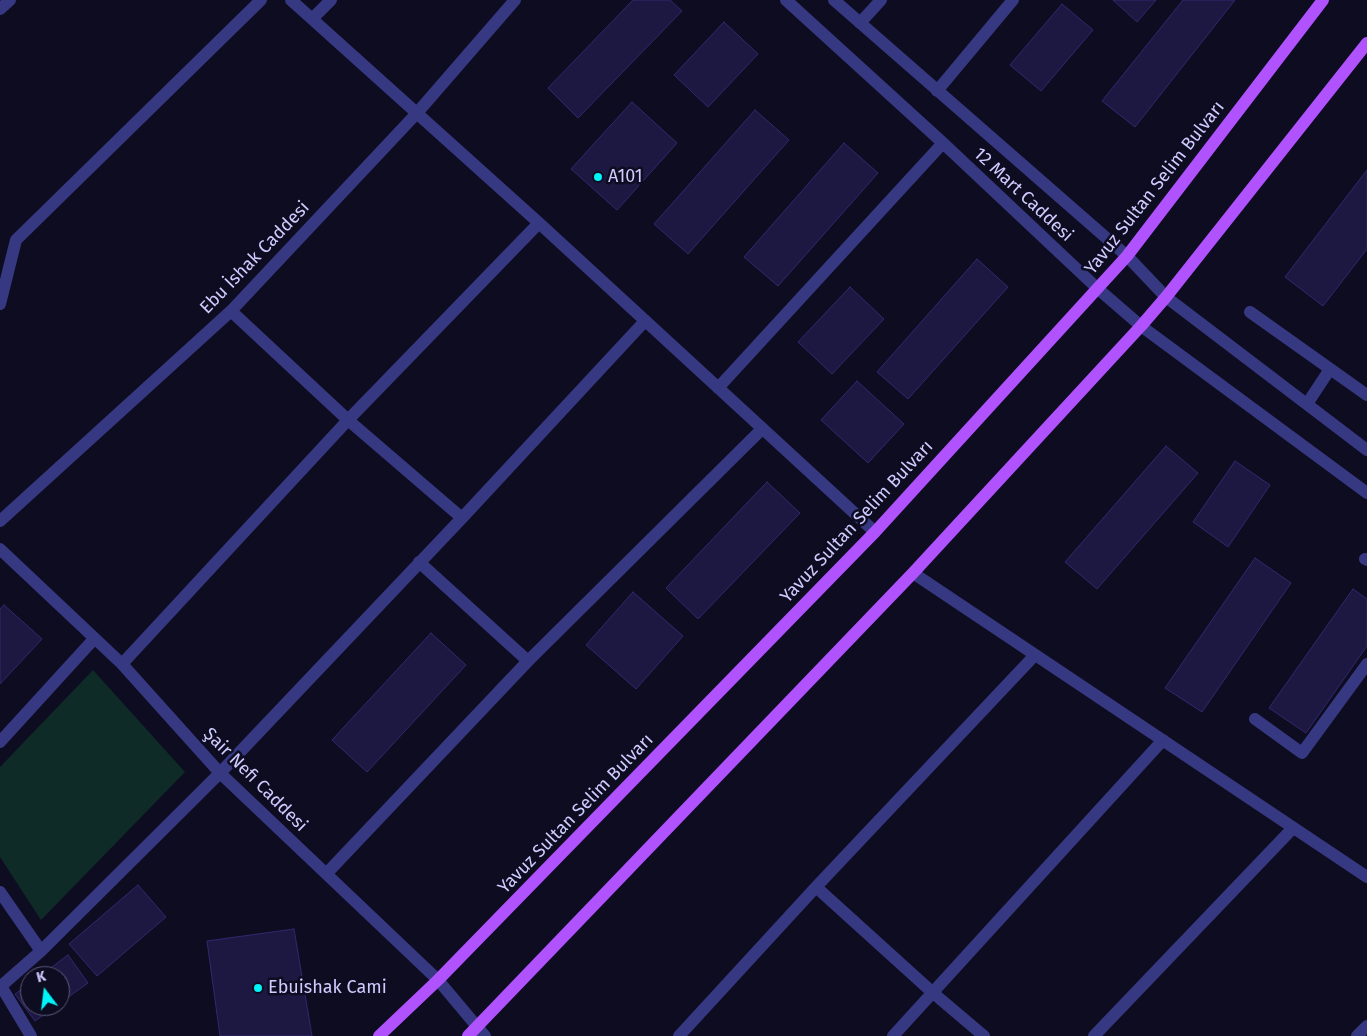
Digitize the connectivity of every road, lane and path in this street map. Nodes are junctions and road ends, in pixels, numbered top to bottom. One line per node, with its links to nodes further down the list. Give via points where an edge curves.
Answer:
1 (10, 0): 11 (street)
2 (261, 0): 22 (street, via 16,240)
3 (292, 0): 12 (street)
4 (331, 0): 12 (street)
5 (515, 0): 16 (street, Ebu İshak Caddesi)
6 (786, 0): 17 (street, 12 Mart Caddesi)
7 (834, 0): 13 (street, 12 Mart Caddesi)
8 (881, 0): 13 (street)
9 (1013, 0): 15 (street)
10 (1317, 2): 19 (main road, Yavuz Sultan Selim Bulvarı)
11 (0, 9)
12 (313, 18): 16 (street)
13 (860, 23): 15 (street, 12 Mart Caddesi)
14 (1365, 49): 21 (main road)
15 (937, 91): 19 (street, 12 Mart Caddesi)
16 (417, 113): 18 (street); 23 (street, Ebu İshak Caddesi)
17 (943, 143): 20 (street, 12 Mart Caddesi); 28 (street)
18 (539, 224): 25 (street); 31 (street)
19 (1127, 256): 20 (main road, Yavuz Sultan Selim Bulvarı); 21 (street, 12 Mart Caddesi)
20 (1097, 288): 26 (street, 12 Mart Caddesi); 37 (main road, Yavuz Sultan Selim Bulvarı)
21 (1166, 297): 26 (main road); 30 (street, 12 Mart Caddesi)
22 (0, 304)
23 (231, 311): 31 (street); 36 (street, Ebu İshak Caddesi)
24 (1250, 312): 27 (street)
25 (645, 321): 28 (street); 35 (street)
26 (1141, 326): 34 (street, 12 Mart Caddesi); 40 (main road)
27 (1330, 369): 29 (street); 30 (street)
28 (718, 388): 32 (street)
29 (1367, 395)
30 (1307, 404): 33 (street, 12 Mart Caddesi)
31 (348, 420): 35 (street); 44 (street)
32 (762, 429): 37 (street); 43 (street)
33 (1367, 450)
34 (1367, 493)
35 (462, 518): 39 (street)
36 (0, 521)
37 (875, 532): 56 (main road, Yavuz Sultan Selim Bulvarı)
38 (0, 549): 41 (street, Şair Nefi Caddesi)
39 (419, 562): 43 (street); 49 (street)
40 (913, 573): 42 (street); 60 (main road)
41 (94, 639): 44 (street, Şair Nefi Caddesi); 48 (street)
42 (1035, 655): 47 (street); 53 (street)
43 (528, 660): 51 (street)
44 (122, 664): 49 (street, Şair Nefi Caddesi)
45 (1367, 664): 46 (street, via 1302,753)
46 (1255, 719)
47 (1163, 740): 50 (street); 58 (street)
48 (0, 742)
49 (220, 773): 51 (street, Şair Nefi Caddesi); 55 (street)
50 (1293, 828): 52 (street); 66 (street)
51 (326, 873): 56 (street, Şair Nefi Caddesi)
52 (1367, 877)
53 (816, 887): 58 (street); 63 (street)
54 (0, 892): 55 (street)
55 (41, 951): 57 (street)
56 (438, 980): 60 (street, Şair Nefi Caddesi); 62 (main road, Yavuz Sultan Selim Bulvarı)
57 (1, 986): 61 (street)
58 (932, 992): 64 (street); 65 (street)
59 (1367, 1026): 67 (street)
60 (477, 1033)
61 (31, 1036)
62 (379, 1036)
63 (679, 1036)
64 (893, 1036)
65 (984, 1036)
66 (1094, 1036)
67 (1357, 1036)

